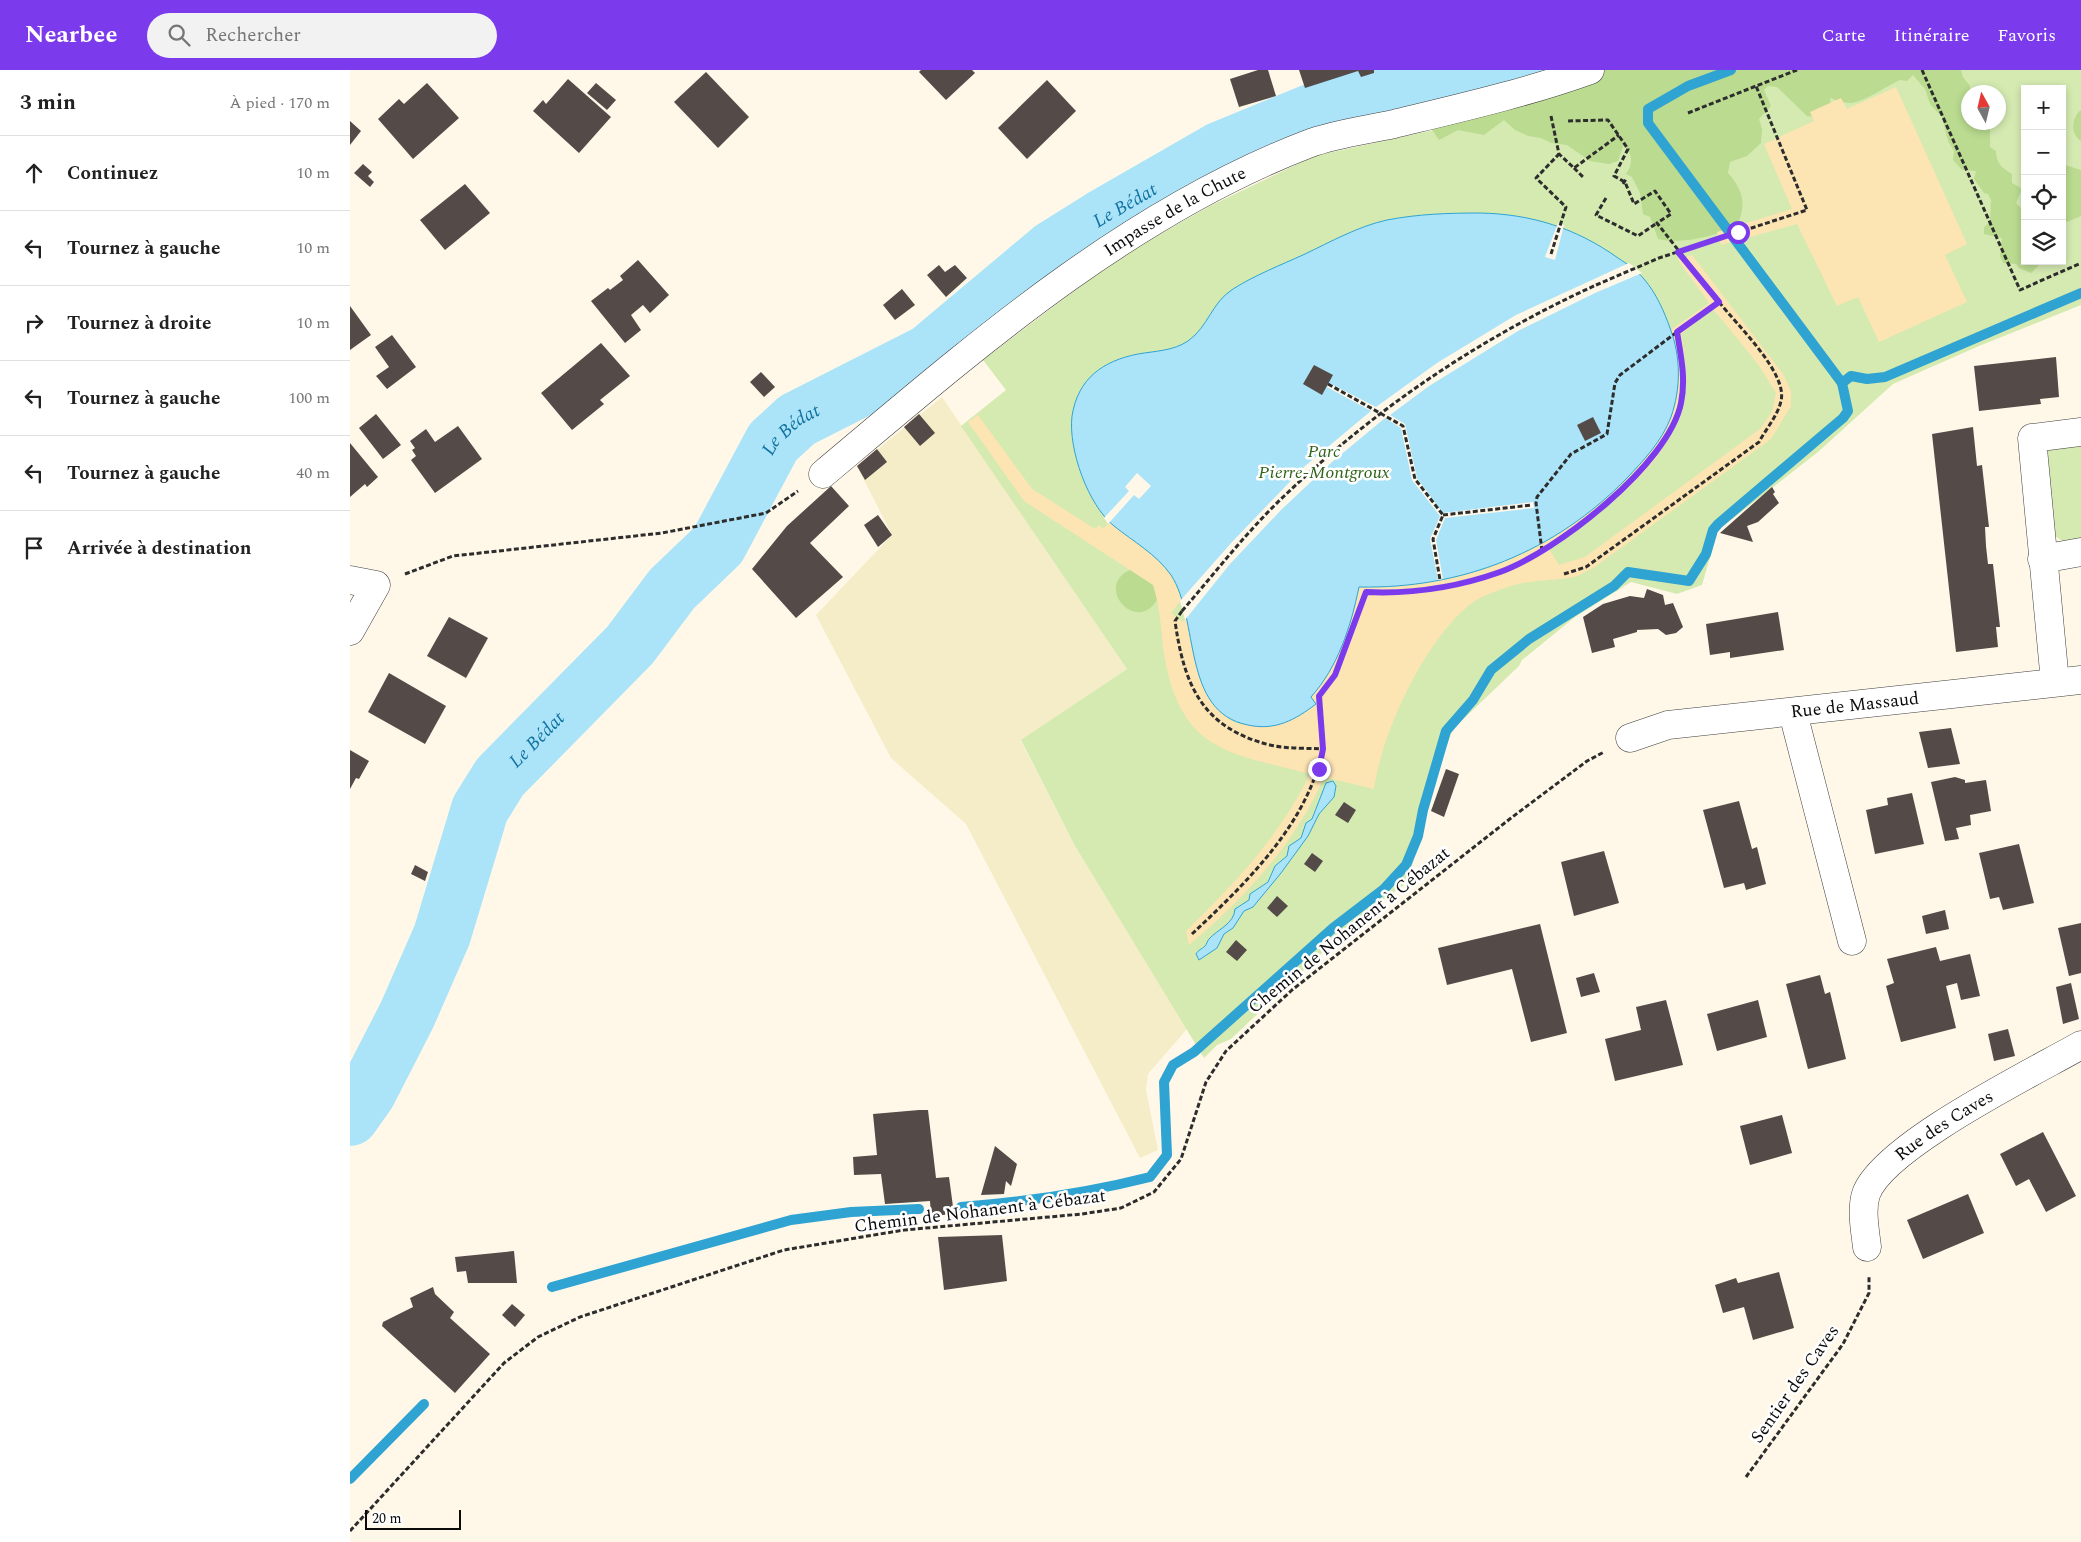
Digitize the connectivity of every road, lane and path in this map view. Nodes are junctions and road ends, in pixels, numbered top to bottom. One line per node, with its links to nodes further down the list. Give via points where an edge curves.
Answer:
1 (1590, 70): 22 (street, Impasse de la Chute, via 1513,95 1310,143 1239,174 1160,215 1074,273 937,379)
2 (1796, 70): 4 (path)
3 (1922, 70): 16 (path, via 2020,290)
4 (1756, 86): 5 (path); 14 (path, via 1807,210)
5 (1688, 113)
6 (1551, 116): 9 (path)
7 (1566, 121): 8 (path, via 1608,120)
8 (1619, 135): 10 (path); 13 (path, via 1628,149 1614,176 1625,182 1634,204 1655,191 1671,214)
9 (1559, 154): 10 (path); 15 (path, via 1536,178 1566,207)
10 (1574, 168): 11 (path)
11 (1584, 178)
12 (1606, 198): 13 (path, via 1596,214 1638,236)
13 (1656, 223): 14 (path)
14 (1678, 252): 17 (path); 20 (path, bridge, via 1637,266 1512,326 1429,377)
15 (1552, 254)
16 (2081, 263)
17 (1719, 302): 18 (path); 28 (path, via 1782,384 1782,400 1777,412 1759,442 1586,567)
18 (1677, 332): 25 (path, via 1683,387 1674,422 1663,441 1615,497); 25 (path, via 1620,375 1615,383 1607,434 1571,454 1537,497)
19 (1328, 384): 20 (path)
20 (1380, 412): 24 (path, via 1403,426 1415,479); 35 (path, bridge, via 1279,501 1175,621 1190,686 1214,718 1248,738 1271,745)
21 (2081, 432): 27 (street, via 2032,438)
22 (823, 474): 30 (path, via 766,512 662,533 453,556)
23 (1532, 505): 24 (path)
24 (1443, 515): 29 (path, via 1433,540)
25 (1542, 551): 35 (path, via 1500,572 1445,586 1394,593 1366,592 1335,675 1319,696)
26 (2081, 552): 27 (street)
27 (2042, 558): 32 (street)
28 (1564, 574)
29 (1440, 580)
30 (363, 583): 31 (street)
31 (350, 630)
32 (2068, 681): 33 (street, Rue de Massaud)
33 (1793, 713): 34 (street, Rue de Massaud, via 1668,726); 37 (street)
34 (1630, 738): 41 (path, Chemin de Nohanent à Cébazat, via 1587,761 1510,818 1292,990 1226,1051 1206,1082 1181,1159 1154,1192 1121,1208 904,1230 784,1250 580,1317 538,1337 504,1363)
35 (1323, 749): 36 (path, via 1311,789 1278,841 1259,867)
36 (1192, 934)
37 (1852, 941)
38 (2081, 1045): 39 (street, Rue des Caves, via 1932,1130 1878,1174 1866,1194)
39 (1867, 1247): 40 (path, Sentier des Caves, via 1869,1293 1843,1344)
40 (1746, 1476)
41 (350, 1531)

